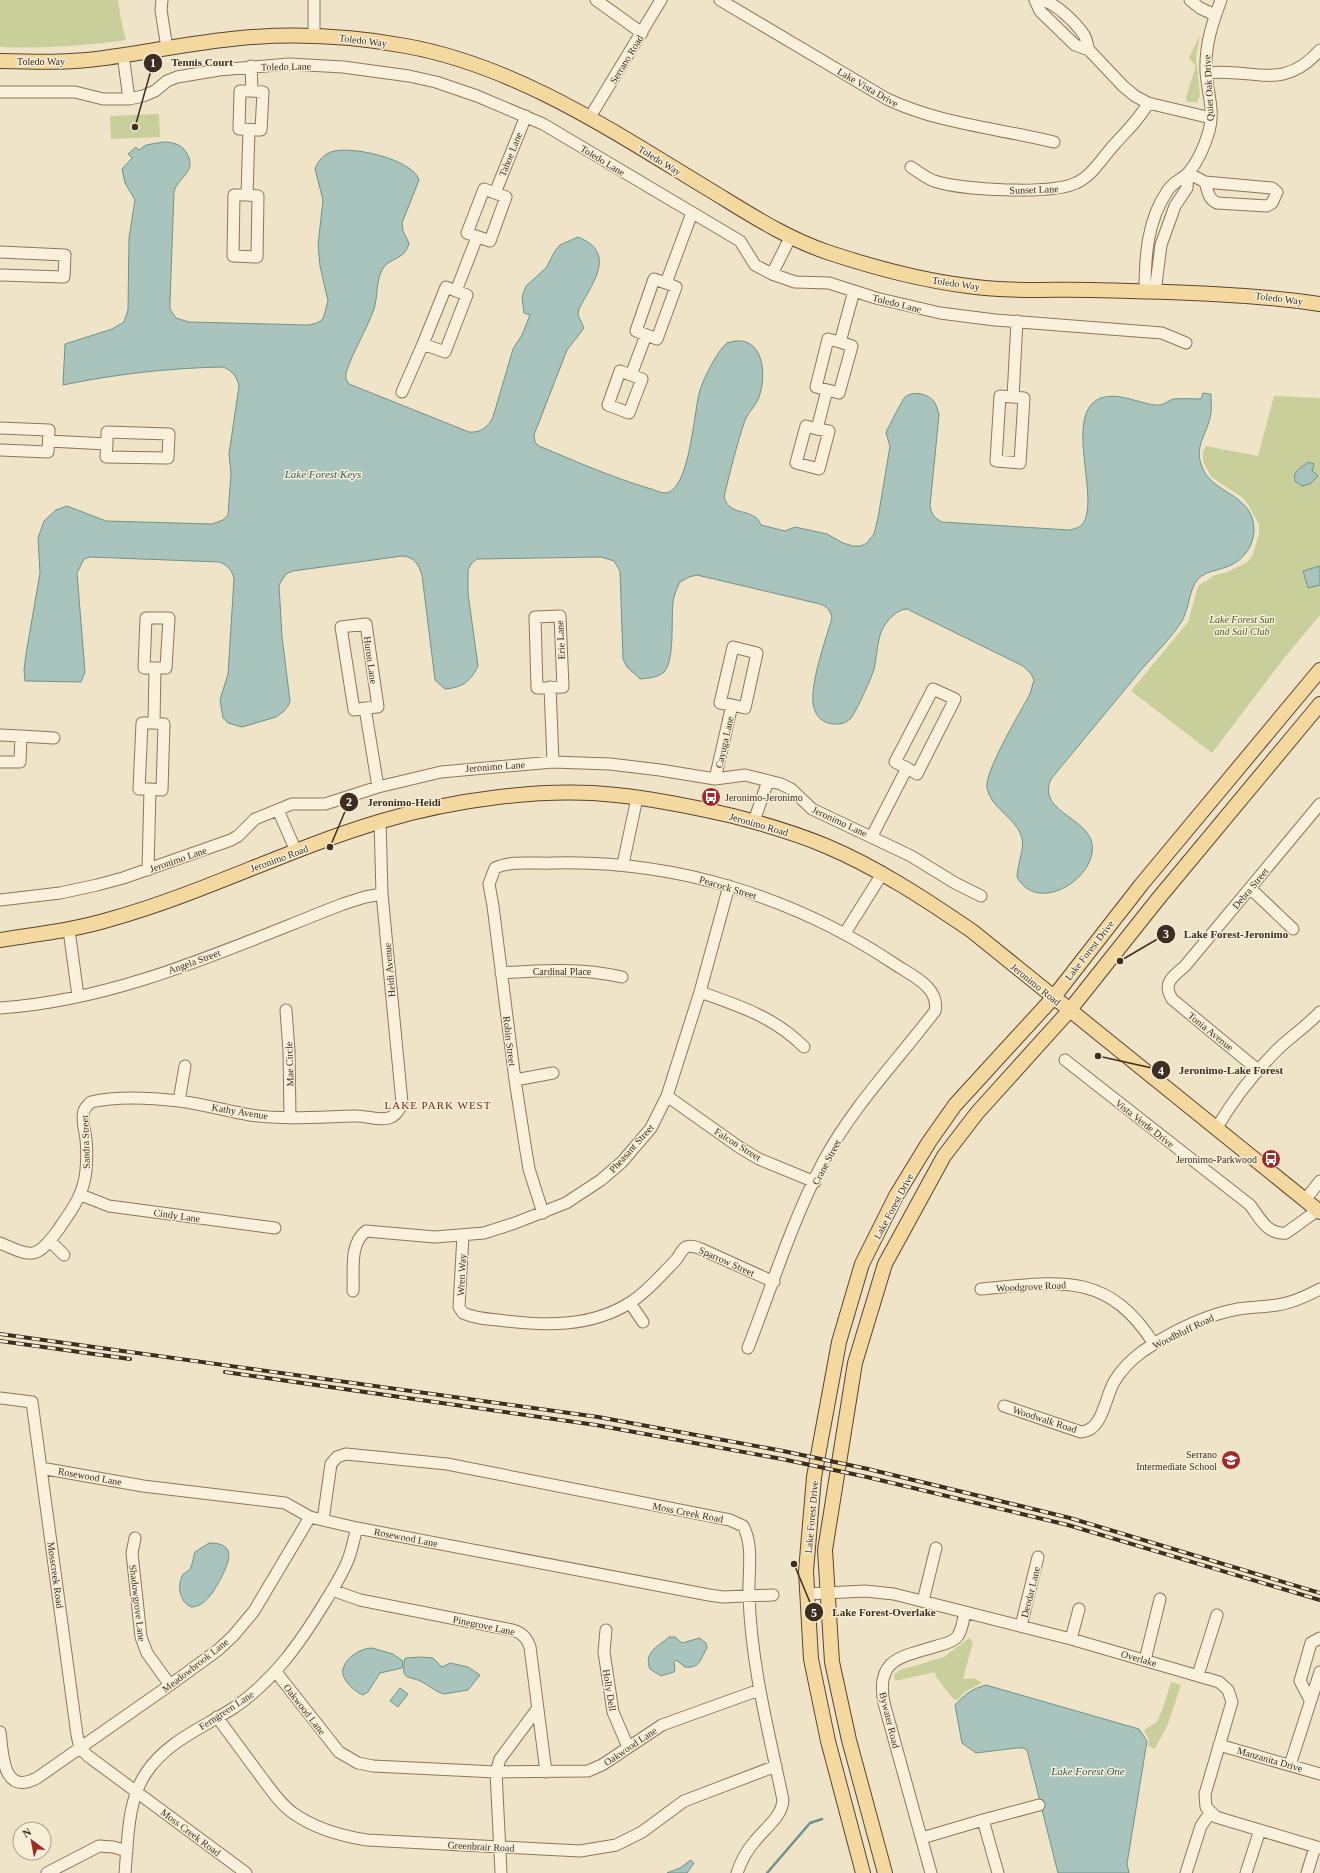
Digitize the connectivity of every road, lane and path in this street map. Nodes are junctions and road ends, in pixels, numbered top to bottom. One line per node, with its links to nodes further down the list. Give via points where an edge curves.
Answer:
1 (162, 0): 13 (street)
2 (314, 0): 12 (street)
3 (596, 0): 11 (street)
4 (661, 0): 11 (street, Serrano Road)
5 (720, 0): 28 (street, Lake Vista Drive, via 902,106 945,121)
6 (1035, 0): 14 (street, via 1040,11 1075,45)
7 (1042, 0): 14 (street, via 1057,7 1085,36)
8 (1190, 0): 10 (street)
9 (1221, 0): 10 (street, Quiet Oak Drive)
10 (1215, 15): 19 (street, Quiet Oak Drive, via 1206,50)
11 (642, 33): 25 (street, Serrano Road)
12 (314, 35): 13 (main road, Toledo Way, via 240,38); 25 (main road, Toledo Way, via 408,46 458,60 522,82)
13 (167, 48): 16 (main road, Toledo Way)
14 (1089, 50): 23 (street, via 1128,92)
15 (1320, 50): 19 (street, via 1296,70 1277,76)
16 (123, 55): 17 (main road, Toledo Way, via 77,61); 22 (street)
17 (0, 61)
18 (251, 66): 20 (street); 22 (street, Toledo Lane, via 177,76 155,91); 24 (street, Toledo Lane, via 313,65 382,71 436,82)
19 (1206, 73): 26 (street, Quiet Oak Drive)
20 (252, 91): 27 (street, via 240,91 239,129); 27 (street, via 263,92 261,130)
21 (0, 92): 22 (street, Toledo Lane, via 75,92 103,99)
22 (129, 99)
23 (1148, 103): 26 (street); 29 (street, Sunset Lane, via 1141,116 1086,177 1063,188 1001,190 957,186 935,181)
24 (526, 116): 32 (street, Tahoe Lane); 34 (street, Toledo Lane)
25 (590, 118): 36 (main road, Toledo Way)
26 (1210, 118): 30 (street, Quiet Oak Drive, via 1206,139)
27 (249, 130): 33 (street)
28 (1054, 142)
29 (911, 167)
30 (1188, 173): 31 (street); 43 (street, Quiet Oak Drive, via 1177,180 1168,191 1153,222 1145,260)
31 (1205, 182): 31 (street, via 1211,200 1216,203 1268,206 1277,192 1272,188)
32 (495, 193): 35 (street, via 484,189 468,233); 35 (street, via 506,197 490,241)
33 (246, 195): 33 (street, via 234,195 233,256 257,257 258,196)
34 (692, 213): 38 (street, Toledo Lane, via 740,241 755,264); 40 (street)
35 (477, 237): 41 (street)
36 (790, 238): 38 (street); 43 (main road, Toledo Way, via 878,267 971,287)
37 (0, 252): 39 (street, via 65,254 64,277)
38 (772, 274): 42 (street, Toledo Lane, via 795,282 829,283)
39 (0, 275)
40 (666, 283): 46 (street, via 676,287 657,339); 46 (street, via 654,279 636,331)
41 (456, 291): 49 (street, via 446,287); 49 (street, via 467,295 445,352)
42 (854, 291): 45 (street, Toledo Lane, via 940,313); 47 (street)
43 (1150, 292): 44 (main road, Toledo Way, via 1253,295)
44 (1320, 304)
45 (1017, 321): 48 (street, Toledo Lane, via 1162,333); 53 (street)
46 (646, 335): 50 (street)
47 (840, 342): 51 (street, via 828,339 816,387); 51 (street, via 852,346 839,393)
48 (1186, 343)
49 (423, 344): 52 (street)
50 (631, 375)
51 (827, 390): 55 (street)
52 (402, 392)
53 (1013, 397): 53 (street, via 1000,396 996,461 1020,463 1024,398)
54 (0, 428): 56 (street, via 49,430)
55 (817, 429)
56 (49, 441): 57 (street); 58 (street, via 48,452)
57 (107, 444): 57 (street, via 106,457 168,458 169,434 107,432)
58 (0, 450)
59 (155, 668): 59 (street, via 144,668 146,618 169,618 166,668); 65 (street)
60 (1320, 670): 102 (main road, Lake Forest Drive, via 1141,885)
61 (550, 687): 61 (street, Erie Lane, via 537,688 535,617 560,616 563,687); 70 (street)
62 (1320, 704): 105 (main road, Lake Forest Drive, via 1158,898)
63 (732, 705): 63 (street, Cayuga Lane, via 720,702 733,647 757,653 745,708); 72 (street, Cayuga Lane)
64 (365, 708): 64 (street, Huron Lane, via 354,710 341,628 366,624 378,707); 74 (street)
65 (154, 723): 75 (street, via 164,724 162,790); 75 (street, via 142,723 139,789)
66 (0, 735): 67 (street)
67 (22, 736): 68 (street); 69 (street, via 20,762)
68 (54, 738)
69 (0, 762)
70 (553, 762): 72 (street, Jeronimo Lane, via 610,764); 74 (street, Jeronimo Lane, via 441,772)
71 (907, 768): 71 (street, via 896,762 933,689 954,699 917,774); 81 (street)
72 (715, 779): 73 (street, Jeronimo Lane, via 745,775)
73 (768, 781): 80 (street); 81 (street, Jeronimo Lane, via 791,789 812,809)
74 (378, 787): 78 (street, Jeronimo Lane, via 325,804 296,803)
75 (150, 789): 85 (street)
76 (637, 798): 79 (main road, Jeronimo Road, via 548,794 501,798 448,805); 80 (main road, Jeronimo Road, via 679,804); 83 (street)
77 (1320, 804): 88 (street, Debra Street)
78 (278, 810): 82 (street); 85 (street, Jeronimo Lane, via 255,819 231,840)
79 (380, 821): 82 (main road, Jeronimo Road); 89 (street, Heidi Avenue)
80 (754, 822): 86 (main road, Jeronimo Road, via 816,842)
81 (872, 836): 90 (street, Jeronimo Lane)
82 (296, 851): 93 (main road, Jeronimo Road, via 161,903)
83 (623, 864): 84 (street, Peacock Street, via 510,864); 87 (street, Peacock Street, via 693,876)
84 (495, 868): 96 (street, Robin Street, via 489,884)
85 (148, 870): 91 (street, Jeronimo Lane, via 79,890)
86 (882, 874): 94 (street); 102 (main road, Jeronimo Road, via 972,931)
87 (729, 886): 94 (street, Peacock Street, via 822,921); 99 (street, Pheasant Street)
88 (1250, 888): 92 (street); 98 (street, Debra Street, via 1167,984)
89 (382, 894): 100 (street, Angela Street, via 343,904 160,974); 116 (street, Heidi Avenue, via 402,1103)
90 (981, 896)
91 (0, 900)
92 (1293, 929)
93 (69, 930): 95 (main road, Jeronimo Road); 100 (street)
94 (845, 933): 101 (street, Peacock Street, via 922,983)
95 (0, 940)
96 (501, 973): 97 (street, Cardinal Place, via 544,969 598,971); 112 (street, Robin Street)
97 (622, 977)
98 (1167, 991): 110 (street, Tonia Avenue, via 1172,999)
99 (700, 992): 107 (street, via 772,1021 790,1033); 113 (street, Pheasant Street)
100 (78, 996): 103 (street, Angela Street)
101 (935, 996): 120 (street, Crane Street, via 936,1012 871,1089 823,1162)
102 (1053, 998): 105 (main road, Jeronimo Road); 151 (main road, Lake Forest Drive, via 955,1105 896,1196 862,1264 839,1342 814,1477 808,1543)
103 (0, 1008)
104 (286, 1010): 117 (street, Mae Circle)
105 (1069, 1011): 118 (main road, Jeronimo Road); 150 (main road, Lake Forest Drive, via 977,1113 944,1156 885,1264 855,1363 826,1550)
106 (1320, 1012): 110 (street)
107 (804, 1047)
108 (1065, 1060): 123 (street, Vista Verde Drive, via 1250,1205 1271,1231 1286,1233)
109 (185, 1066): 114 (street)
110 (1258, 1070): 118 (street, via 1237,1094)
111 (553, 1073): 112 (street)
112 (515, 1080): 124 (street, Robin Street, via 529,1169)
113 (667, 1096): 120 (street, Falcon Street, via 759,1159); 124 (street, Pheasant Street, via 651,1128 612,1171 571,1200)
114 (179, 1101): 115 (street, Kathy Avenue, via 105,1100); 117 (street, Kathy Avenue, via 250,1115)
115 (87, 1105): 121 (street, Sandra Street, via 83,1113 86,1170)
116 (394, 1116): 117 (street, Kathy Avenue, via 385,1119 357,1116)
117 (290, 1118)
118 (1216, 1129): 122 (main road, Jeronimo Road)
119 (1320, 1181): 122 (street)
120 (814, 1182): 130 (street, Crane Street, via 792,1230)
121 (81, 1195): 125 (street, Cindy Lane, via 109,1206); 127 (street, Sandra Street)
122 (1305, 1200): 123 (main road, Jeronimo Road)
123 (1319, 1211)
124 (543, 1213): 126 (street, Pheasant Street, via 484,1232)
125 (276, 1228)
126 (463, 1235): 133 (street, Pheasant Street, via 435,1237 366,1231 359,1236 355,1246); 135 (street, Wren Way, via 459,1302)
127 (50, 1242): 128 (street, via 31,1254 20,1253); 129 (street)
128 (0, 1244)
129 (64, 1255)
130 (774, 1282): 134 (street, Sparrow Street, via 690,1246); 138 (street, Crane Street)
131 (981, 1289): 137 (street, Woodgrove Road, via 1069,1284 1094,1290 1106,1294 1126,1309)
132 (1320, 1289): 137 (street, Woodbluff Road, via 1286,1303 1222,1313)
133 (353, 1291)
134 (630, 1302): 135 (street, Sparrow Street, via 593,1318 561,1324 529,1324); 136 (street)
135 (463, 1313)
136 (643, 1322)
137 (1154, 1344): 141 (street, Woodbluff Road, via 1119,1373 1094,1428)
138 (748, 1348)
139 (0, 1398): 142 (street, Mosscreek Road, via 32,1402)
140 (1004, 1406): 141 (street, Woodwalk Road)
141 (1087, 1432)
142 (41, 1468): 143 (street, Rosewood Lane, via 143,1486 285,1503); 175 (street, Mosscreek Road)
143 (310, 1516): 144 (street, Rosewood Lane); 167 (street, Meadowbrook Lane, via 249,1618 218,1650)
144 (323, 1520): 145 (street, Rosewood Lane); 153 (street, Moss Creek Road, via 329,1468 337,1457 346,1454 447,1464 737,1522 743,1526 748,1540)
145 (357, 1528): 149 (street, Ferngreen Lane, via 348,1560); 153 (street, Rosewood Lane, via 722,1597)
146 (135, 1538): 167 (street, Shadowgrove Lane, via 132,1553 141,1637 147,1653)
147 (936, 1548): 155 (street)
148 (1038, 1558): 159 (street, Deodar Lane)
149 (332, 1590): 164 (street, Ferngreen Lane, via 307,1633); 170 (street, Pinegrove Lane, via 360,1600 522,1634 530,1647)
150 (827, 1593): 151 (street, Overlake); 155 (street, Overlake, via 882,1592); 196 (main road, Lake Forest Drive, via 832,1662 849,1740)
151 (807, 1594): 195 (main road, Lake Forest Drive, via 811,1659 828,1741)
152 (774, 1595): 153 (street, Rosewood Lane)
153 (749, 1596): 168 (street, Moss Creek Road)
154 (1160, 1599): 163 (street)
155 (923, 1602): 157 (street, Overlake)
156 (1078, 1609): 162 (street)
157 (965, 1612): 159 (street, Overlake); 186 (street, Bywater Road, via 958,1636 953,1641 896,1659 886,1669 882,1681 884,1703)
158 (1216, 1615): 166 (street)
159 (1021, 1626): 162 (street, Overlake)
160 (606, 1630): 174 (street, Holly Dell, via 604,1652 613,1712)
161 (1320, 1638): 169 (street, via 1311,1643 1301,1678 1302,1686)
162 (1071, 1639): 163 (street, Overlake)
163 (1145, 1660): 166 (street, Overlake)
164 (276, 1672): 171 (street, Ferngreen Lane, via 247,1698); 178 (street, Oakwood Lane, via 339,1752 358,1763 373,1766)
165 (1320, 1672): 169 (street)
166 (1198, 1675): 173 (street, Overlake, via 1224,1685 1231,1696 1232,1702)
167 (170, 1685): 175 (street, Meadowbrook Lane)
168 (759, 1690): 174 (street, Oakwood Lane, via 662,1725); 177 (street, Moss Creek Road)
169 (1310, 1700): 176 (street)
170 (538, 1708): 178 (street, via 500,1759); 179 (street, Pinegrove Lane)
171 (217, 1717): 181 (street, Ferngreen Lane, via 177,1741 157,1759 145,1774); 187 (street, Greenbrair Road, via 277,1798 305,1821 348,1837 367,1840)
172 (0, 1732): 175 (street, Meadowbrook Lane, via 5,1771 18,1782 30,1782)
173 (1219, 1745): 176 (street, Manzanita Drive); 183 (street, Overlake, via 1205,1794 1206,1807)
174 (628, 1747): 179 (street, Oakwood Lane, via 593,1770)
175 (80, 1748): 181 (street)
176 (1290, 1765): 180 (street, Manzanita Drive)
177 (776, 1766): 187 (street, Greenbrair Road, via 684,1801 642,1832 611,1846 580,1851); 194 (street, Moss Creek Road, via 783,1806 776,1818 750,1847)
178 (496, 1772): 179 (street, Oakwood Lane); 187 (street)
179 (546, 1772)
180 (1320, 1774)
181 (137, 1791): 189 (street, Ferngreen Lane); 192 (street, Moss Creek Road)
182 (1039, 1805): 184 (street)
183 (1210, 1813): 185 (street); 199 (street, via 1201,1826)
184 (983, 1820): 186 (street); 198 (street)
185 (1260, 1830): 188 (street); 200 (street)
186 (922, 1838): 197 (street, Bywater Road)
187 (500, 1847): 193 (street)
188 (1317, 1847): 201 (street)
189 (127, 1851): 190 (street, via 99,1846); 191 (street, Ferngreen Lane)
190 (47, 1873)
191 (125, 1873)
192 (246, 1873)
193 (501, 1873)
194 (737, 1873)
195 (863, 1873)
196 (885, 1873)
197 (931, 1873)
198 (998, 1873)
199 (1186, 1873)
200 (1246, 1873)
201 (1307, 1873)

